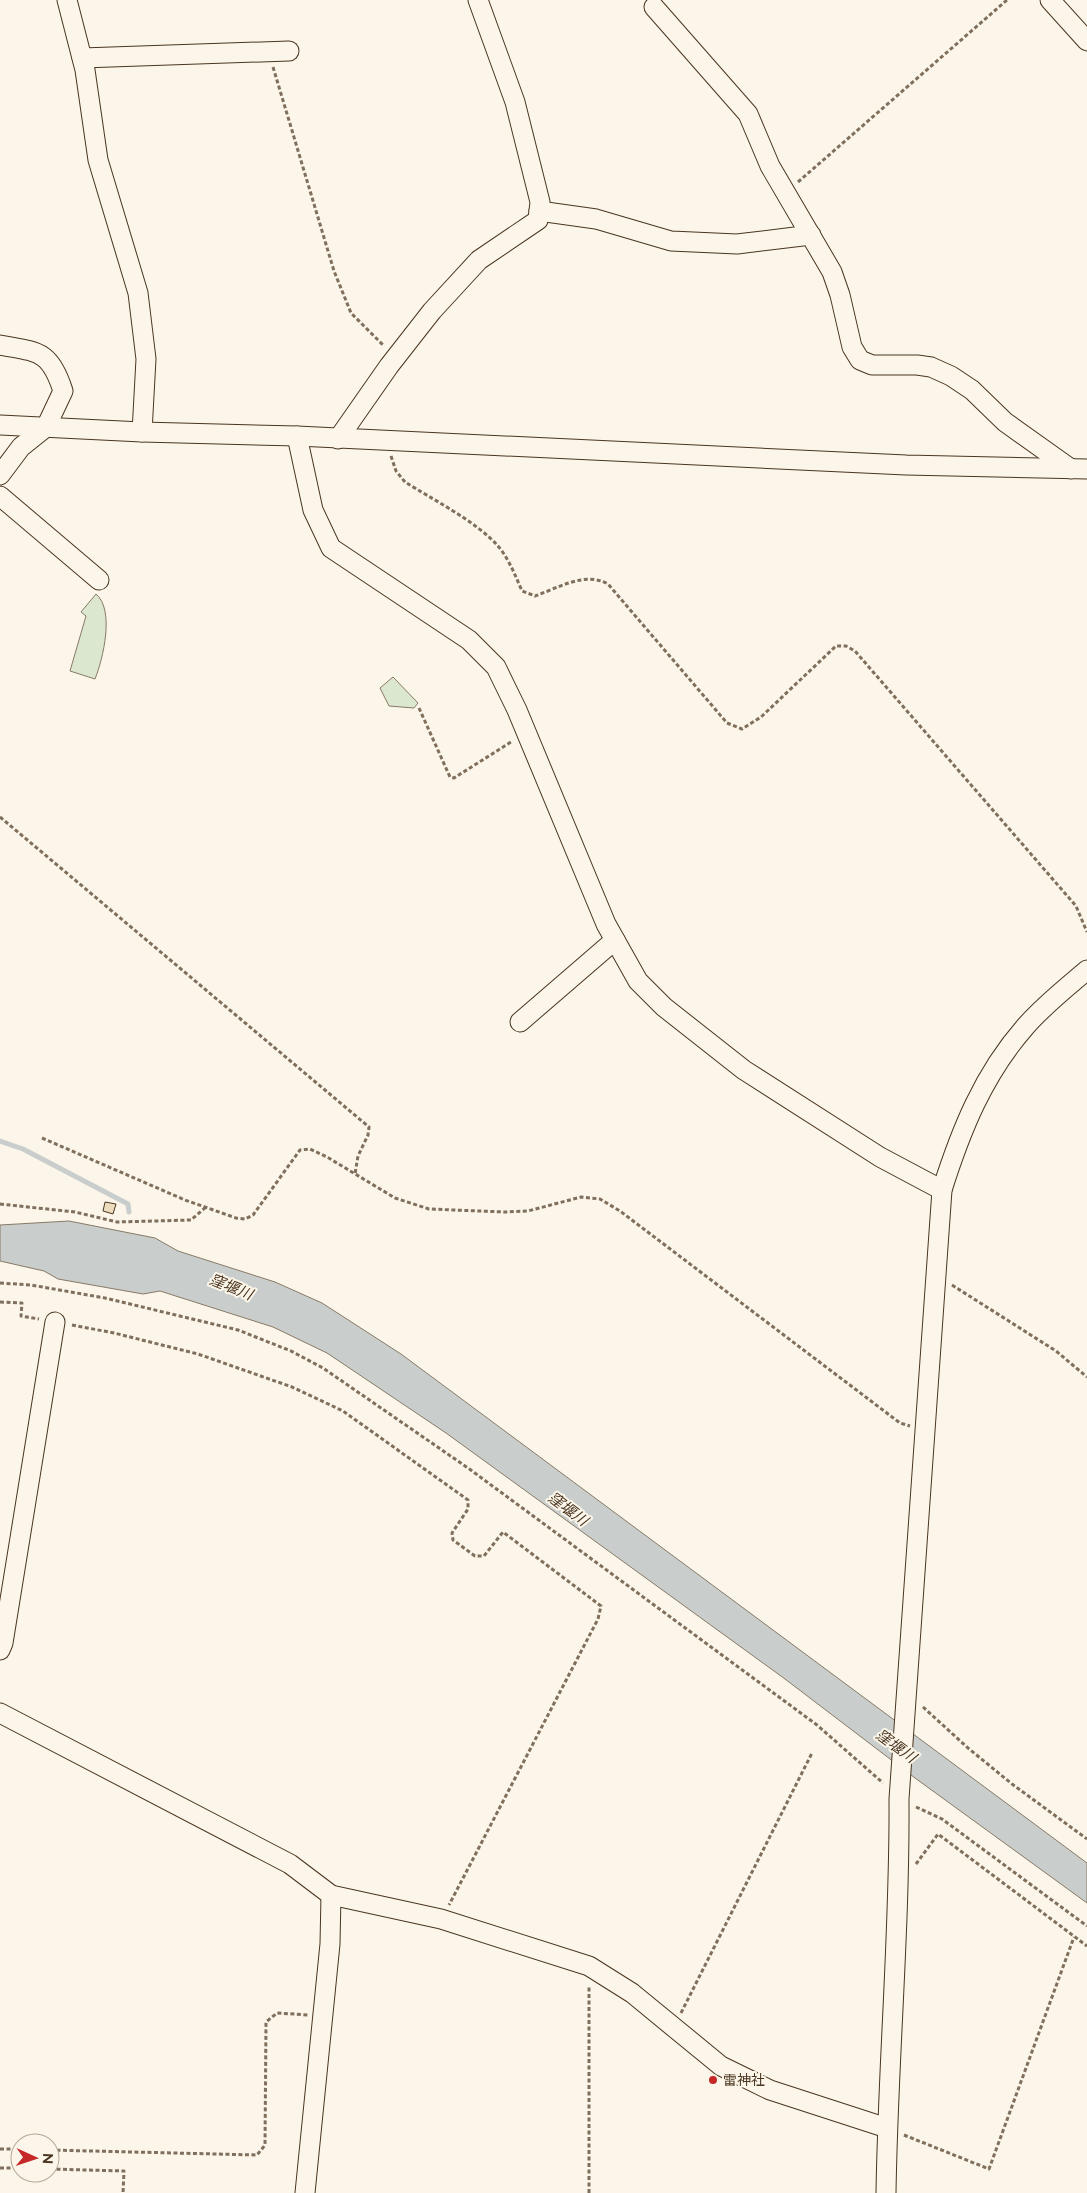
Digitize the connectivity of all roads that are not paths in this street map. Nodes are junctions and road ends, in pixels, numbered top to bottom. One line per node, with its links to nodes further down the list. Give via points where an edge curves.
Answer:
1 (67, 0): 7 (street)
2 (478, 0): 8 (street, via 515,102)
3 (1050, 0): 5 (street)
4 (654, 7): 9 (street, via 748,114 770,166)
5 (1087, 41)
6 (289, 51): 7 (street)
7 (82, 58): 13 (street, via 98,160 138,293 146,359)
8 (540, 211): 9 (street, via 596,219 671,241 737,244); 15 (street, via 538,220 479,260 432,311)
9 (811, 234): 16 (street, via 832,272 852,348 860,360 872,365 931,367 951,376 972,390 1005,422)
10 (0, 345): 12 (street, via 38,352 57,371 63,391)
11 (0, 425): 12 (street)
12 (46, 427): 13 (street); 17 (street, via 21,447)
13 (142, 432): 14 (street)
14 (297, 436): 15 (street); 20 (street, via 313,510 331,548 470,640 496,667)
15 (338, 439): 16 (street, via 906,465)
16 (1079, 469)
17 (0, 475)
18 (0, 496): 19 (street)
19 (100, 580)
20 (615, 940): 22 (street); 23 (street, via 638,981 664,1007 744,1070 880,1157)
21 (1087, 970): 23 (street, via 1025,1026 998,1062 977,1097)
22 (520, 1022)
23 (942, 1190): 28 (street, via 899,1799 900,1887)
24 (55, 1322): 25 (street)
25 (0, 1650)
26 (0, 1713): 27 (street, via 290,1864)
27 (331, 1895): 28 (street, via 441,1919 589,1966 632,1993 721,2066 770,2090); 29 (street, via 330,1944)
28 (887, 2128): 30 (street)
29 (305, 2193)
30 (886, 2193)

